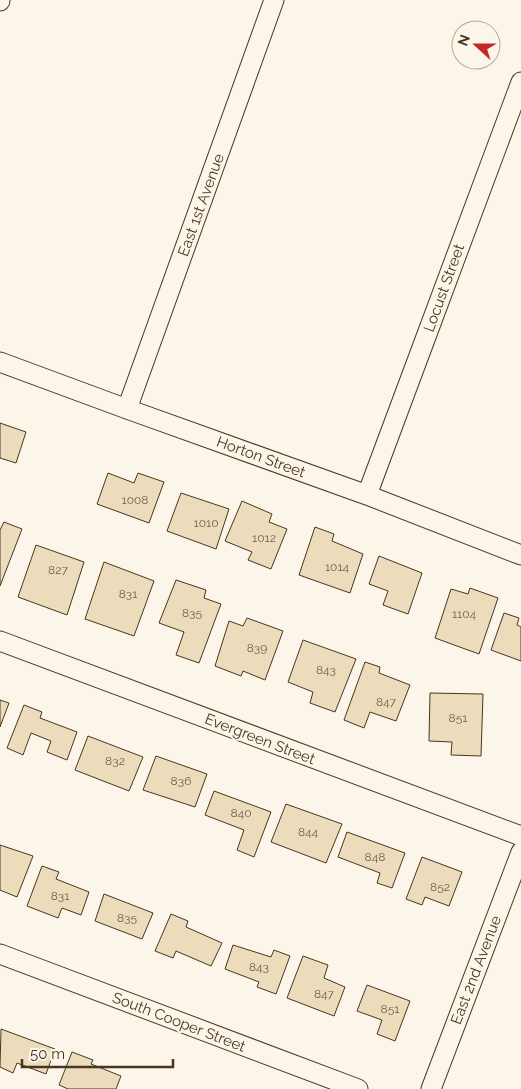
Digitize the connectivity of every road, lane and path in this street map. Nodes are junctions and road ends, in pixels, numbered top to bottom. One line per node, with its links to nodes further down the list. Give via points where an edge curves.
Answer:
1 (274, 0): 4 (street, East 1st Avenue)
2 (521, 82): 5 (street, Locust Street)
3 (0, 362): 4 (street, Horton Street)
4 (127, 410): 5 (street, Horton Street)
5 (367, 495): 6 (street, Horton Street)
6 (521, 555)
7 (0, 641): 8 (street, Evergreen Street)
8 (521, 836)
9 (521, 852): 12 (street, East 2nd Avenue)
10 (0, 954): 11 (street, South Cooper Street)
11 (358, 1089)
12 (431, 1089)

